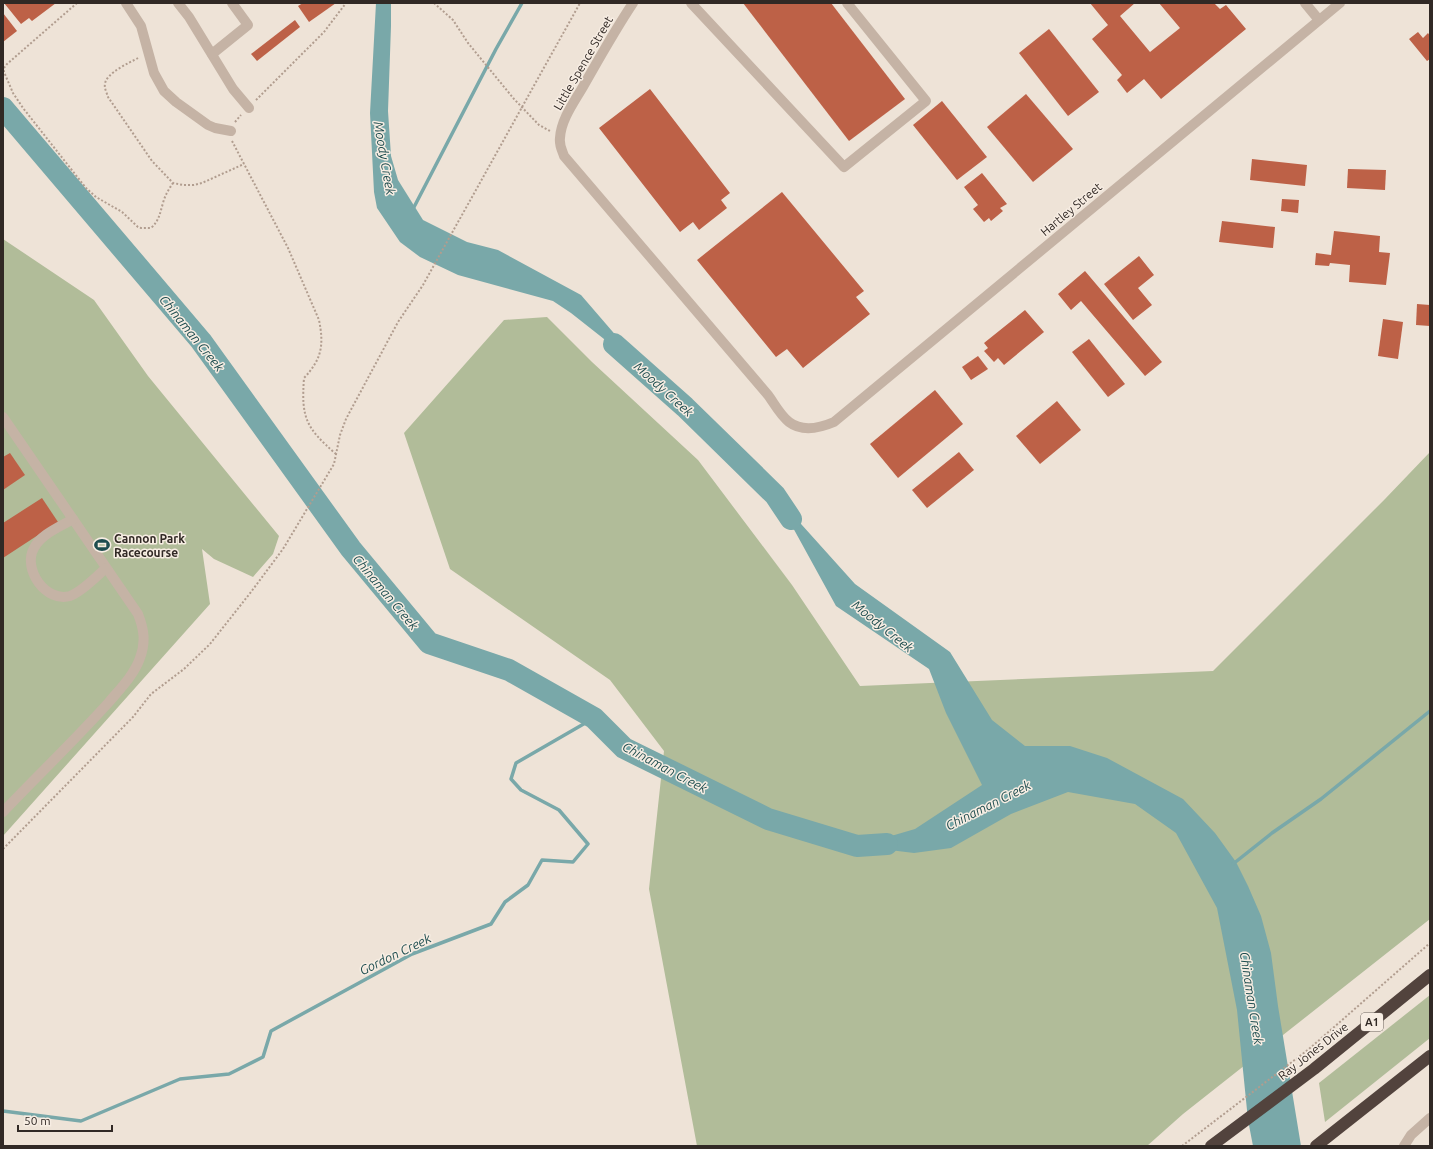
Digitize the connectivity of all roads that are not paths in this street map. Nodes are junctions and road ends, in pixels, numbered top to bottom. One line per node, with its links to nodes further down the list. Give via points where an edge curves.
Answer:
1 (126, 3): 12 (street, via 141,26 159,83 170,96 208,125)
2 (232, 3): 10 (street, via 248,25)
3 (633, 3): 14 (street, Little Spence Street, via 569,112 560,136 560,147 564,156 768,395 788,422)
4 (691, 3): 5 (street, via 844,167 926,101)
5 (847, 3)
6 (1305, 3): 9 (street)
7 (1340, 3): 9 (street, Hartley Street)
8 (184, 5): 10 (street)
9 (1319, 20): 14 (street, Hartley Street, via 834,422)
10 (212, 54): 11 (street, via 232,89)
11 (249, 108)
12 (231, 131)
13 (3, 417): 15 (street)
14 (813, 428)
15 (73, 519): 16 (street); 16 (street, via 44,536 34,548 30,561 39,583 49,594 65,597 78,592)
16 (106, 568): 17 (street, via 143,624 144,644 140,658 127,681 96,716)
17 (3, 812)
18 (1430, 975): 22 (highway, Ray Jones Drive / A1, via 1314,1069)
19 (1430, 1056): 21 (highway)
20 (1430, 1118): 23 (street, via 1411,1135)
21 (1317, 1145)
22 (1211, 1146)
23 (1404, 1146)

